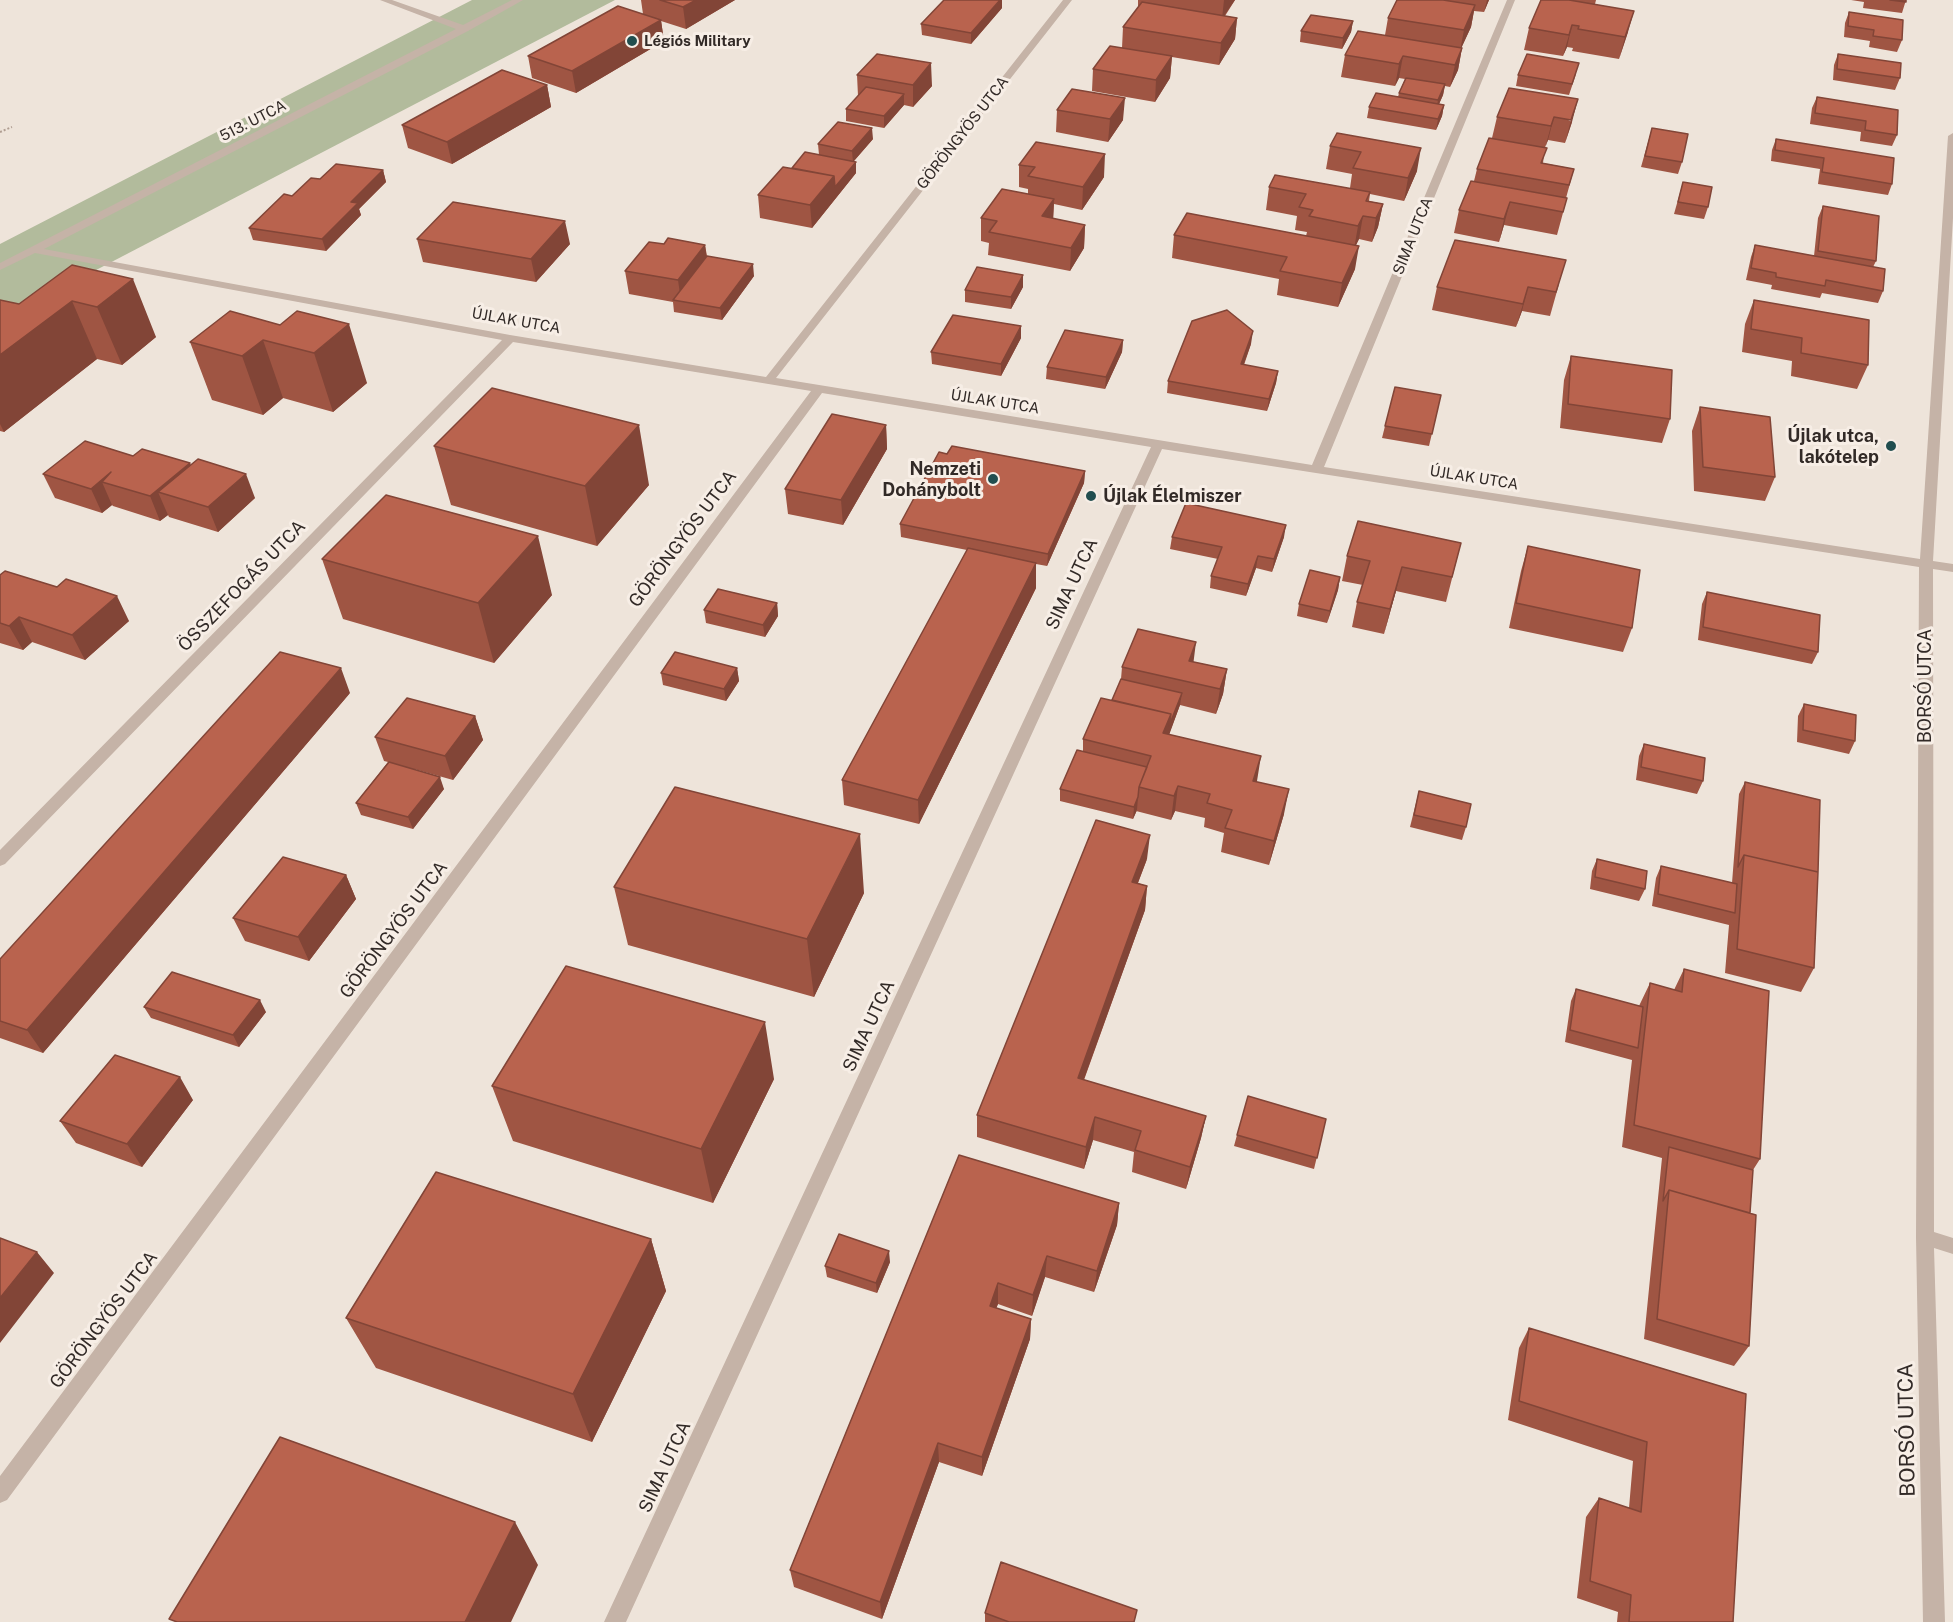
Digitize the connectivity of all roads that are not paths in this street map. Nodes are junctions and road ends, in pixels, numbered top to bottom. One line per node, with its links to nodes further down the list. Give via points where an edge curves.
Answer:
1 (384, 0): 5 (street)
2 (519, 0): 5 (street, 513. UTCA)
3 (1068, 0): 10 (street, GÖRÖNGYÖS UTCA)
4 (1511, 0): 13 (street, SIMA UTCA)
5 (465, 29): 7 (street, 513. UTCA)
6 (1953, 136): 14 (street, BORSÓ UTCA)
7 (34, 250): 8 (street, 513. UTCA); 9 (street, ÚJLAK UTCA)
8 (0, 267)
9 (510, 338): 10 (street, ÚJLAK UTCA); 16 (street, ÖSSZEFOGÁS UTCA)
10 (770, 380): 11 (street, ÚJLAK UTCA)
11 (819, 389): 12 (street, ÚJLAK UTCA); 19 (street, GÖRÖNGYÖS UTCA)
12 (1158, 446): 13 (street, ÚJLAK UTCA); 20 (street, SIMA UTCA)
13 (1316, 471): 14 (street, ÚJLAK UTCA)
14 (1926, 562): 15 (street, ÚJLAK UTCA); 17 (street, BORSÓ UTCA)
15 (1953, 568)
16 (0, 860)
17 (1925, 1237): 18 (street); 21 (street, BORSÓ UTCA)
18 (1953, 1246)
19 (0, 1494)
20 (615, 1622)
21 (1934, 1622)

